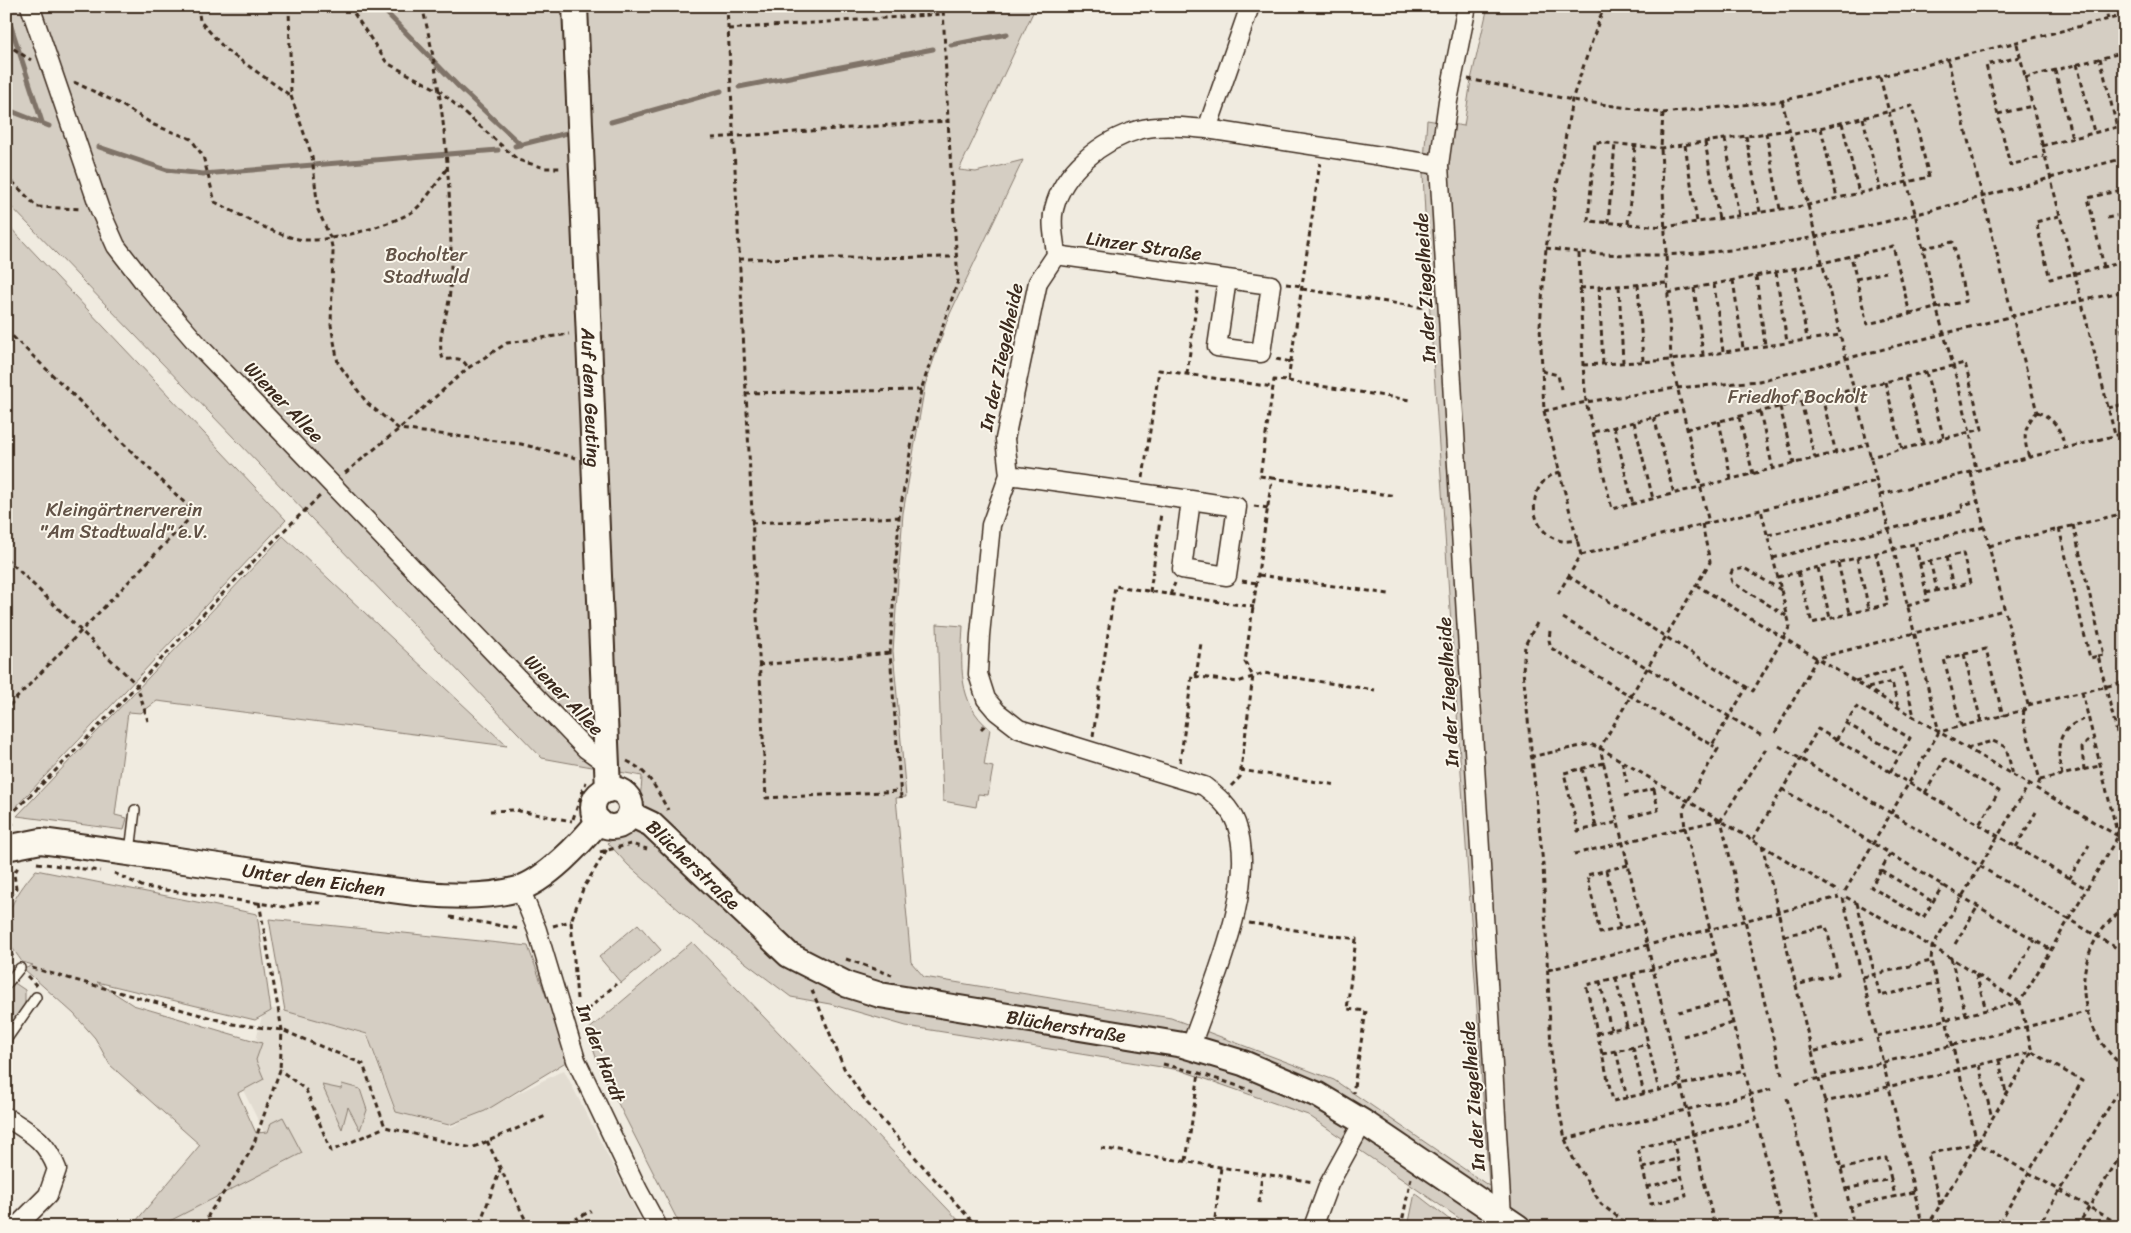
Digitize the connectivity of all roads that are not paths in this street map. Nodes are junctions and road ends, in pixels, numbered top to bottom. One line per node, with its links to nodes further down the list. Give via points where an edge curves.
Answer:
1 (30, 6): 11 (street, Wiener Allee, via 100,210 116,246 200,346 586,750)
2 (575, 6): 11 (street, Auf dem Geuting, via 595,462)
3 (1250, 6): 5 (street)
4 (1467, 6): 6 (street, In der Ziegelheide)
5 (1207, 129): 6 (street); 7 (street, via 1172,126 1138,130 1087,157 1063,187 1054,209 1052,227)
6 (1440, 165): 26 (street, In der Ziegelheide, via 1477,817)
7 (1056, 255): 8 (street, Linzer Straße); 9 (street, In der Ziegelheide, via 1038,282 1024,344 1005,439)
8 (1227, 279): 8 (street, Linzer Straße, via 1271,285 1261,353 1217,347)
9 (1009, 475): 10 (street); 23 (street, In der Ziegelheide, via 991,525 978,674 986,699 1020,729 1204,786 1220,798 1236,823 1243,869 1233,920)
10 (1191, 500): 10 (street, via 1237,507 1227,576 1182,569)
11 (617, 762): 12 (street, Auf dem Geuting)
12 (608, 790): 14 (street, via 618,790 628,797); 15 (street, via 596,798 594,814)
13 (135, 810): 16 (lane)
14 (630, 814): 15 (street, via 623,824 617,826 604,825); 23 (street, Blücherstraße, via 651,824 789,956 848,985 928,1005)
15 (599, 821): 18 (street, Unter den Eichen, via 586,837 544,874)
16 (130, 853): 17 (street, Unter den Eichen, via 40,841); 18 (street, Unter den Eichen, via 389,889 462,895)
17 (13, 855)
18 (520, 888): 28 (street, In der Hardt, via 537,930 576,1060)
19 (21, 969): 20 (lane)
20 (6, 985)
21 (36, 997): 22 (lane)
22 (6, 1040)
23 (1197, 1048): 25 (street, Blücherstraße, via 1243,1063 1310,1092)
24 (6, 1117): 27 (street, via 35,1136 50,1151 57,1169 48,1194)
25 (1363, 1122): 26 (street, Blücherstraße); 29 (street, via 1329,1184)
26 (1510, 1221)
27 (16, 1227)
28 (658, 1227)
29 (1313, 1227)

